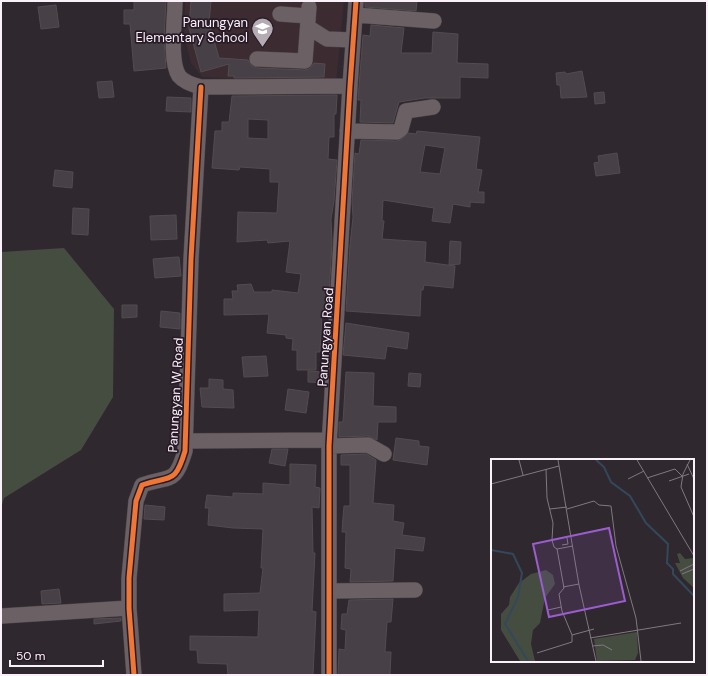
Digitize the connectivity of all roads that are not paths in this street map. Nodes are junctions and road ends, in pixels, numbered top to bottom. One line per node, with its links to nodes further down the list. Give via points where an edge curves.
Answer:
1 (176, 1): 11 (street, via 175,64 184,81)
2 (356, 8): 5 (street); 7 (street, Panungyan Road)
3 (280, 14): 4 (street)
4 (308, 17): 6 (street); 8 (street)
5 (434, 21)
6 (327, 39): 7 (street); 8 (street)
7 (353, 40): 10 (street, Panungyan Road)
8 (306, 49): 9 (street, via 305,61)
9 (257, 59)
10 (350, 86): 11 (street); 13 (street, Panungyan Road)
11 (201, 87): 14 (street, Panungyan W Road, via 191,259)
12 (433, 107): 13 (street, via 406,111 401,129 397,132)
13 (347, 131): 15 (street, Panungyan Road)
14 (186, 441): 15 (street); 19 (street, Panungyan W Road, via 177,473 169,478 142,485 138,492)
15 (329, 443): 16 (street, via 368,445); 18 (street, Panungyan Road)
16 (384, 454)
17 (415, 590): 18 (street)
18 (329, 591): 22 (street, Panungyan Road)
19 (128, 608): 20 (street); 21 (street, Panungyan W Road)
20 (2, 616)
21 (134, 675)
22 (329, 675)

